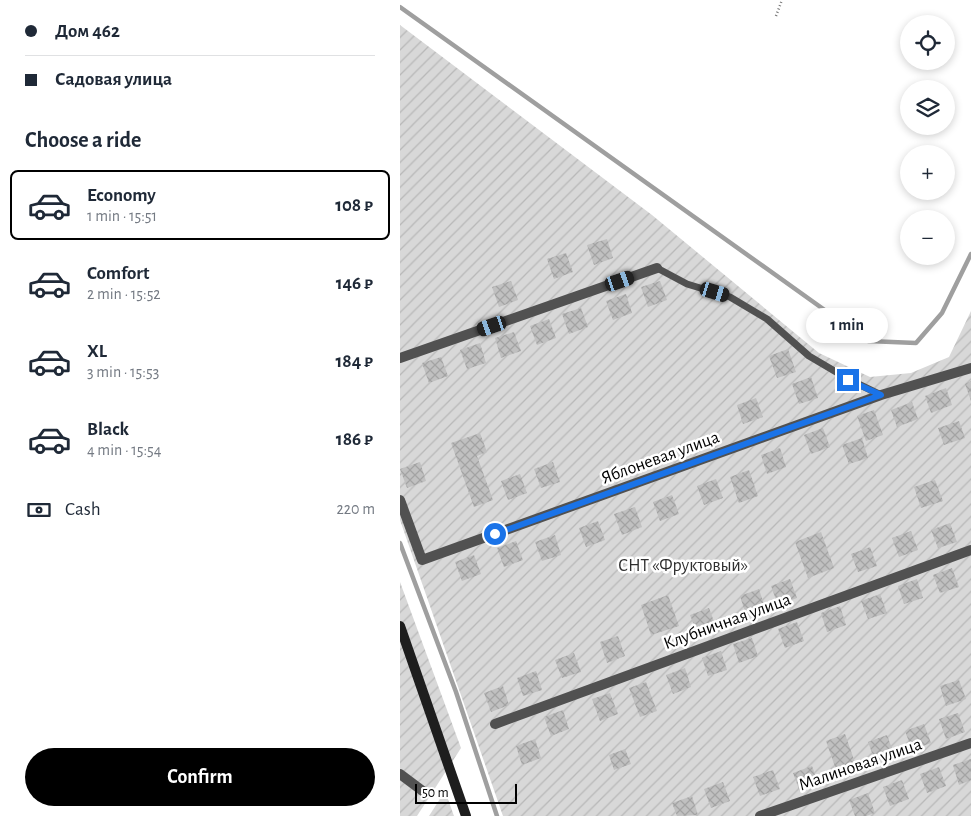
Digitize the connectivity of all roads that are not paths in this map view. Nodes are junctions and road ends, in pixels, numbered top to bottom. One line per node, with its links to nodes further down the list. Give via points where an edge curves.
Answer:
1 (657, 268): 2 (street); 4 (lane, via 686,284 730,297 767,319 809,356 848,380)
2 (400, 358)
3 (971, 368): 4 (street, Яблоневая улица)
4 (881, 395): 6 (street, Яблоневая улица, via 422,560)
5 (400, 500): 6 (street, Яблоневая улица)
6 (402, 512)
7 (971, 550): 9 (street, Клубничная улица)
8 (400, 626): 13 (street)
9 (495, 724)
10 (971, 743): 14 (street, Малиновая улица)
11 (400, 774): 12 (street)
12 (424, 792)
13 (466, 816)
14 (760, 816)

